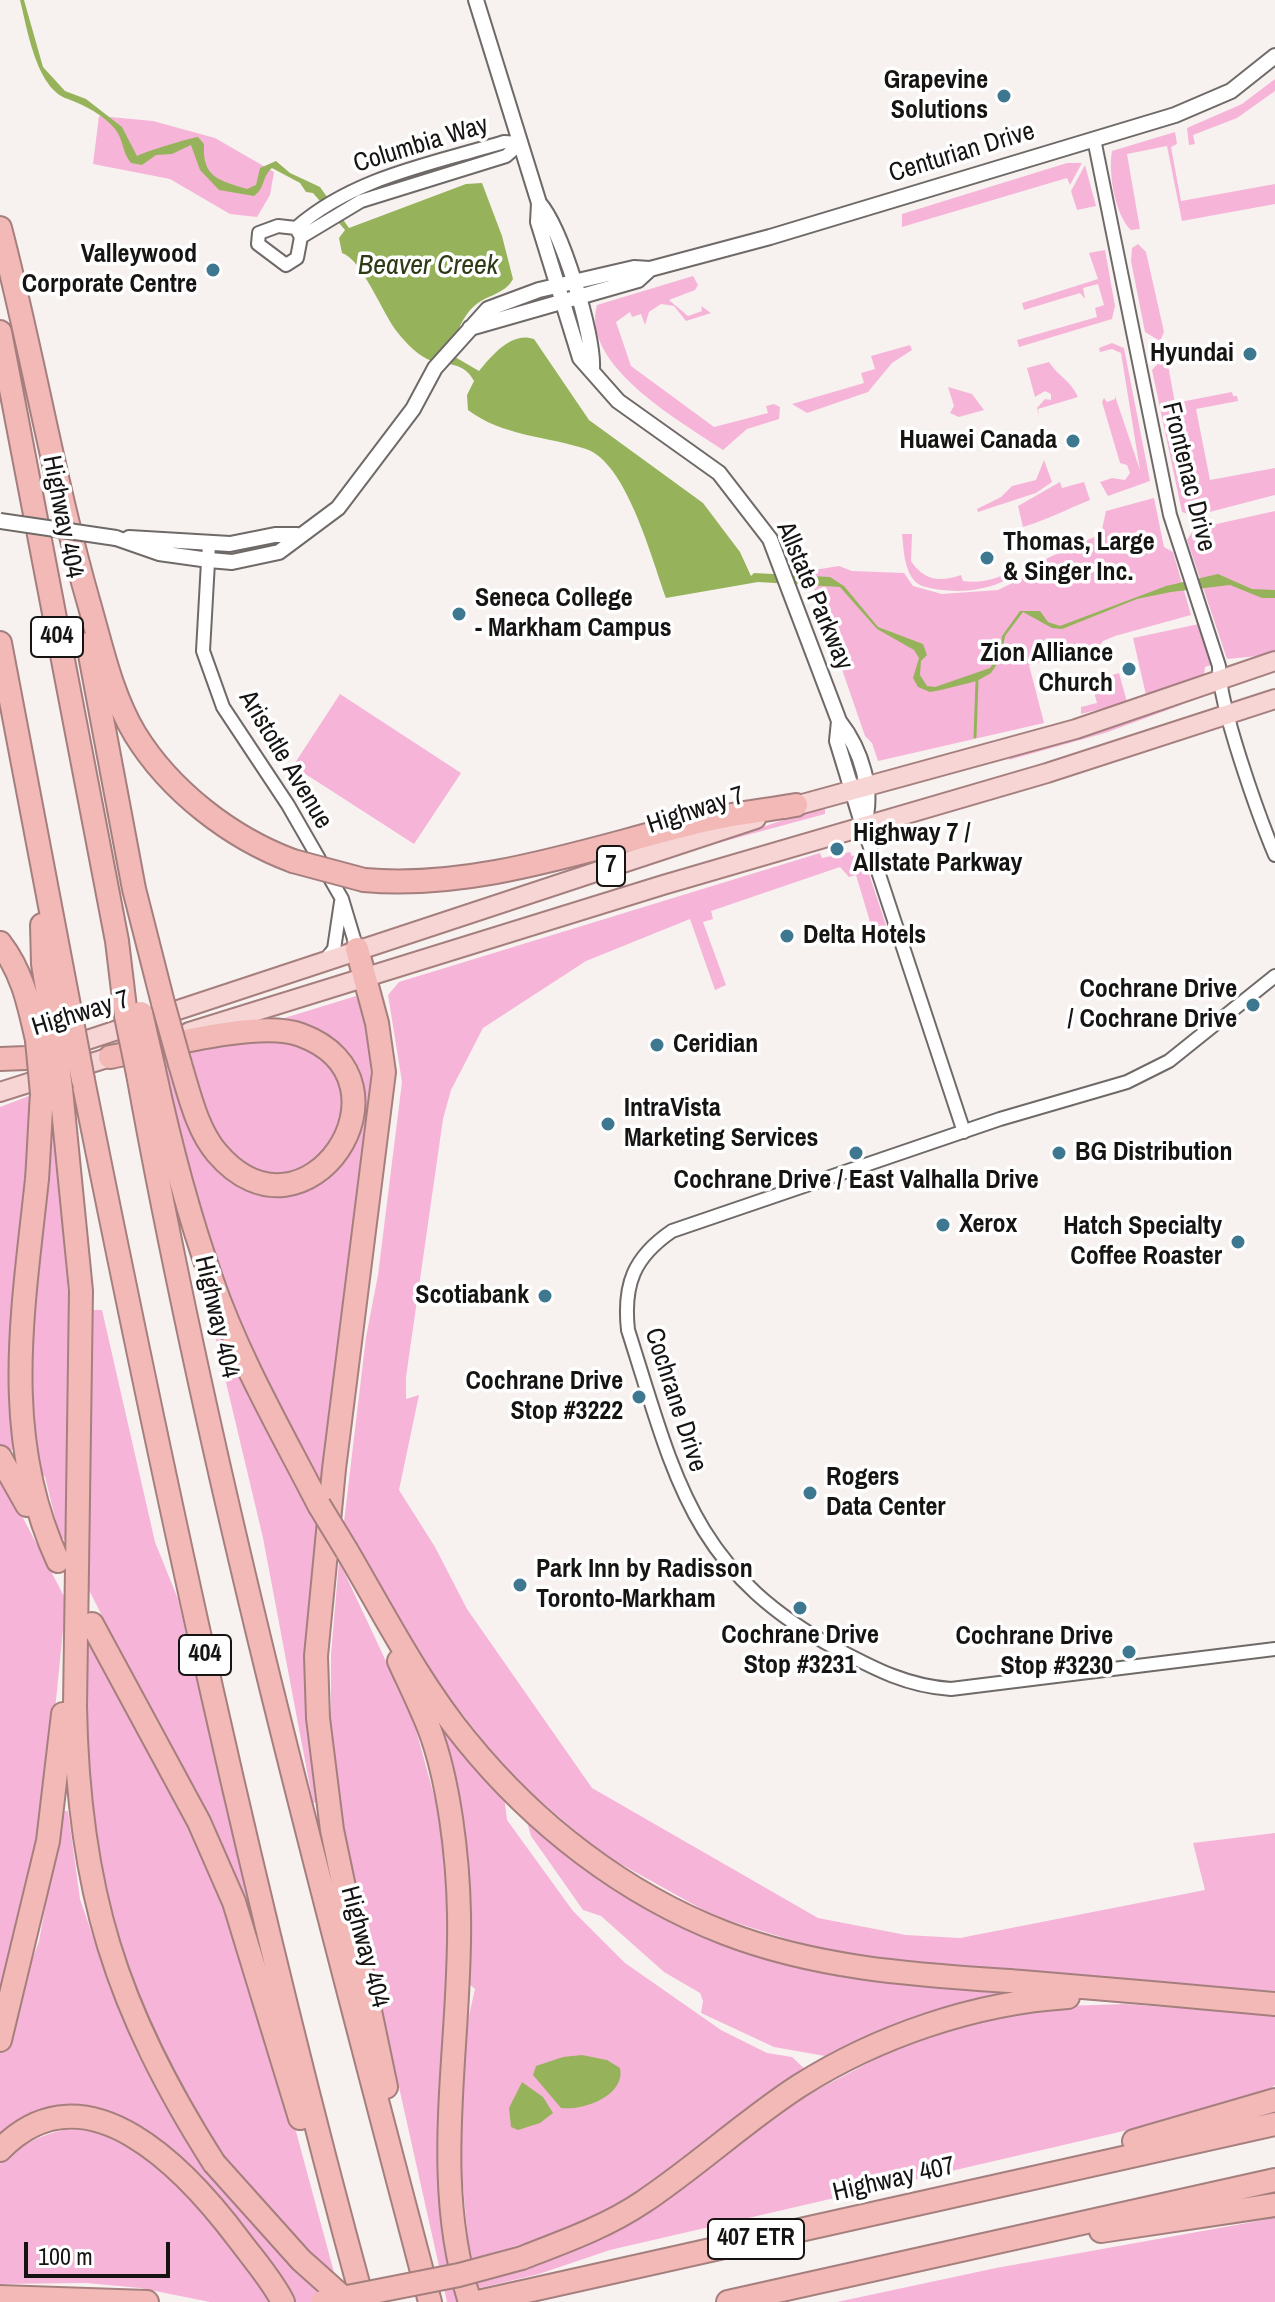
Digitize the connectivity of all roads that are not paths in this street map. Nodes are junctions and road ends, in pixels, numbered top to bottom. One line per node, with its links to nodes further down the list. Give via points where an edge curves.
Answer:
1 (476, 0): 4 (street, Allstate Parkway)
2 (1275, 56): 3 (street, Centurian Drive, via 1215,100)
3 (1094, 139): 8 (street, Centurian Drive, via 650,269 638,280); 20 (street, Frontenac Drive, via 1170,515 1219,666)
4 (521, 143): 5 (street, Allstate Parkway); 7 (street, Columbia Way, via 504,142 350,188 319,207)
5 (539, 203): 8 (street, Allstate Parkway, via 551,217); 9 (street, Allstate Parkway, via 538,222)
6 (0, 228): 12 (highway)
7 (298, 233)
8 (575, 290): 9 (street, Centurian Drive); 11 (street, Allstate Parkway, via 593,350)
9 (559, 293): 11 (street, Allstate Parkway, via 580,358); 14 (street, Centurian Drive, via 488,309 435,368 413,409 338,508)
10 (0, 332): 37 (highway, Highway 404 / 404, bridge)
11 (592, 368): 23 (street, Allstate Parkway, via 618,401 719,473 770,539 839,721 851,737)
12 (56, 475): 24 (highway, bridge, via 110,675 134,733 183,792 265,851 364,880 402,883 471,876 696,822); 34 (highway, bridge, via 134,889 163,1003 180,1064 205,1135 235,1171 262,1182 297,1181 335,1158 347,1137 353,1110 342,1066 323,1046 300,1034 267,1030 222,1036)
13 (0, 521): 15 (street, bridge)
14 (297, 535): 16 (street); 17 (street, Centurian Drive, via 279,552 232,562)
15 (116, 538): 16 (street); 17 (street, Centurian Drive, via 159,553)
16 (209, 544): 17 (street, Aristotle Avenue)
17 (209, 560): 27 (street, Aristotle Avenue, via 203,651 223,707)
18 (0, 643): 33 (highway, 404, via 39,852)
19 (1275, 661): 20 (main road, Highway 7 / 7)
20 (1219, 681): 22 (street, Frontenac Drive); 23 (main road, Highway 7 / 7, via 1076,729)
21 (1275, 699): 22 (main road, Highway 7 / 7)
22 (1229, 715): 25 (main road, Highway 7 / 7); 26 (street)
23 (858, 788): 24 (main road, Highway 7 / 7); 25 (street, Allstate Parkway, via 870,805)
24 (796, 805): 29 (main road, Highway 7 / 7)
25 (863, 826): 32 (main road, Highway 7 / 7); 40 (street)
26 (1275, 855)
27 (342, 899): 29 (street, Aristotle Avenue); 30 (street, via 334,949)
28 (0, 943): 33 (highway, via 13,959)
29 (357, 949): 30 (main road, Highway 7 / 7); 32 (highway)
30 (326, 959): 33 (main road, Highway 7 / 7, via 105,1036)
31 (1275, 976): 40 (street, Cochrane Drive, via 1169,1061 1127,1082)
32 (364, 978): 34 (main road, Highway 7 / 7); 51 (highway, via 381,1046 381,1115 334,1469 316,1656 332,1830 387,2092)
33 (48, 1042): 35 (highway); 36 (main road, Highway 7 / 7); 38 (highway, bridge); 56 (highway, 404, bridge, via 83,1080 208,1671)
34 (110, 1057): 39 (main road, Highway 7 / 7)
35 (0, 1059)
36 (0, 1066)
37 (146, 1072): 43 (highway, bridge, via 211,1279 245,1360); 51 (highway, Highway 404 / 404, via 158,1190 288,1766)
38 (51, 1091): 41 (highway, via 16,1336 15,1376 19,1442 56,1557); 42 (highway, via 81,1291)
39 (0, 1092)
40 (964, 1132): 45 (street, Cochrane Drive, via 697,1219 656,1242 632,1269 628,1330 675,1476 693,1515 744,1585 764,1603 822,1641 903,1682 951,1689)
41 (0, 1457)
42 (78, 1534): 48 (highway, via 48,1841); 62 (highway, bridge, via 76,1769 85,1848 113,1966 140,2035 214,2163 301,2260)
43 (347, 1551): 46 (highway, via 465,1739 524,1805 590,1859 661,1903 725,1933 841,1966); 65 (highway, via 430,1731 454,1836 459,1915 448,2127 455,2232)
44 (92, 1624): 56 (highway, via 199,1822 234,1902 319,2184)
45 (1275, 1649)
46 (1157, 1992): 47 (highway); 61 (highway, bridge, via 1031,1999 904,2034 798,2087 641,2203 590,2231 459,2275)
47 (1275, 2004)
48 (0, 2040)
49 (1275, 2100): 54 (highway, via 1035,2167)
50 (1275, 2124): 54 (highway, Highway 407 / 407 ETR)
51 (388, 2141): 64 (highway, Highway 404 / 404)
52 (0, 2150): 60 (highway, via 53,2120 110,2123 147,2142 210,2202)
53 (1275, 2180): 57 (highway, 407 ETR)
54 (984, 2188): 66 (highway, Highway 407 / 407 ETR)
55 (1275, 2205): 57 (highway)
56 (343, 2226): 63 (highway, 404)
57 (981, 2244): 67 (highway, 407 ETR)
58 (0, 2297): 59 (highway)
59 (143, 2301)
60 (283, 2302)
61 (322, 2302)
62 (348, 2302)
63 (363, 2302)
64 (430, 2302)
65 (470, 2302)
66 (478, 2302)
67 (728, 2302)

